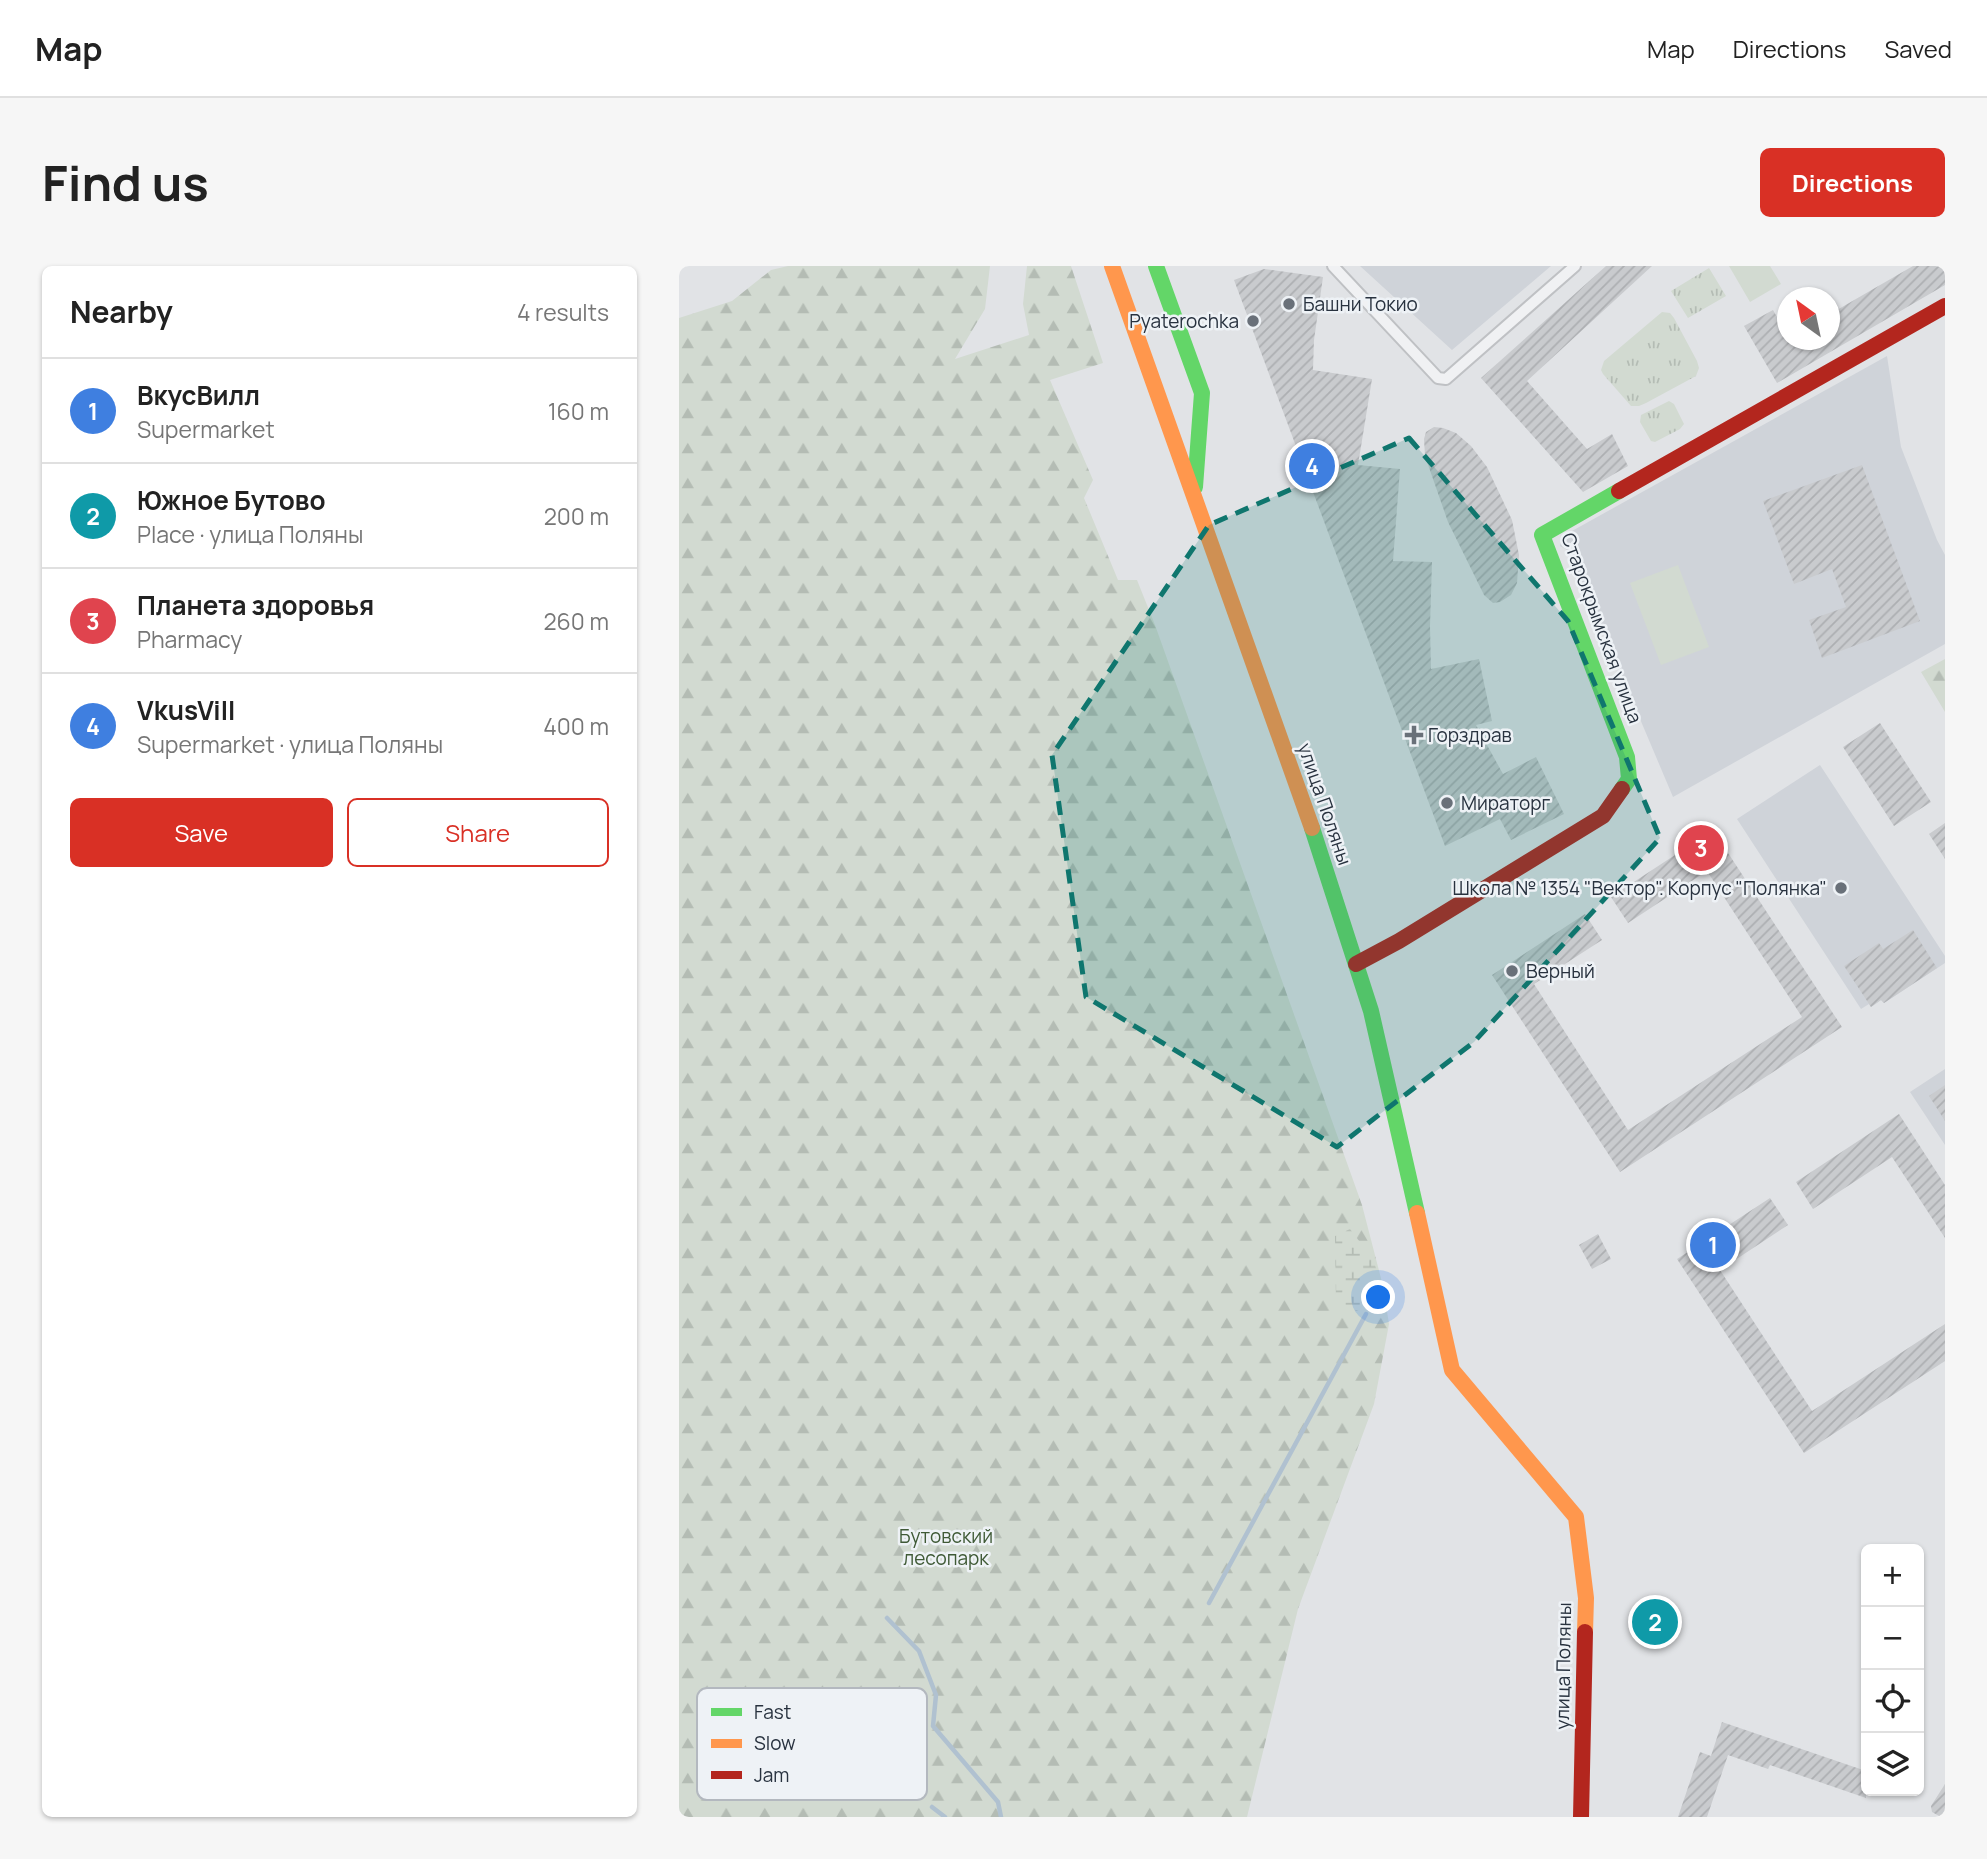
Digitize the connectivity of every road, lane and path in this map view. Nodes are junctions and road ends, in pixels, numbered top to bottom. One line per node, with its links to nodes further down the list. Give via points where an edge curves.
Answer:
1 (1112, 266): 6 (main road, улица Поляны)
2 (1156, 266): 6 (main road, via 1202,393)
3 (1333, 266): 4 (street, via 1438,378 1446,379)
4 (1575, 266)
5 (1945, 306): 7 (main road, Старокрымская улица, via 1542,535 1627,757 1629,779 1603,816)
6 (1194, 493): 7 (main road, улица Поляны)
7 (1356, 964): 8 (main road, улица Поляны, via 1395,1112 1452,1370 1576,1517 1587,1598)
8 (1581, 1817)

